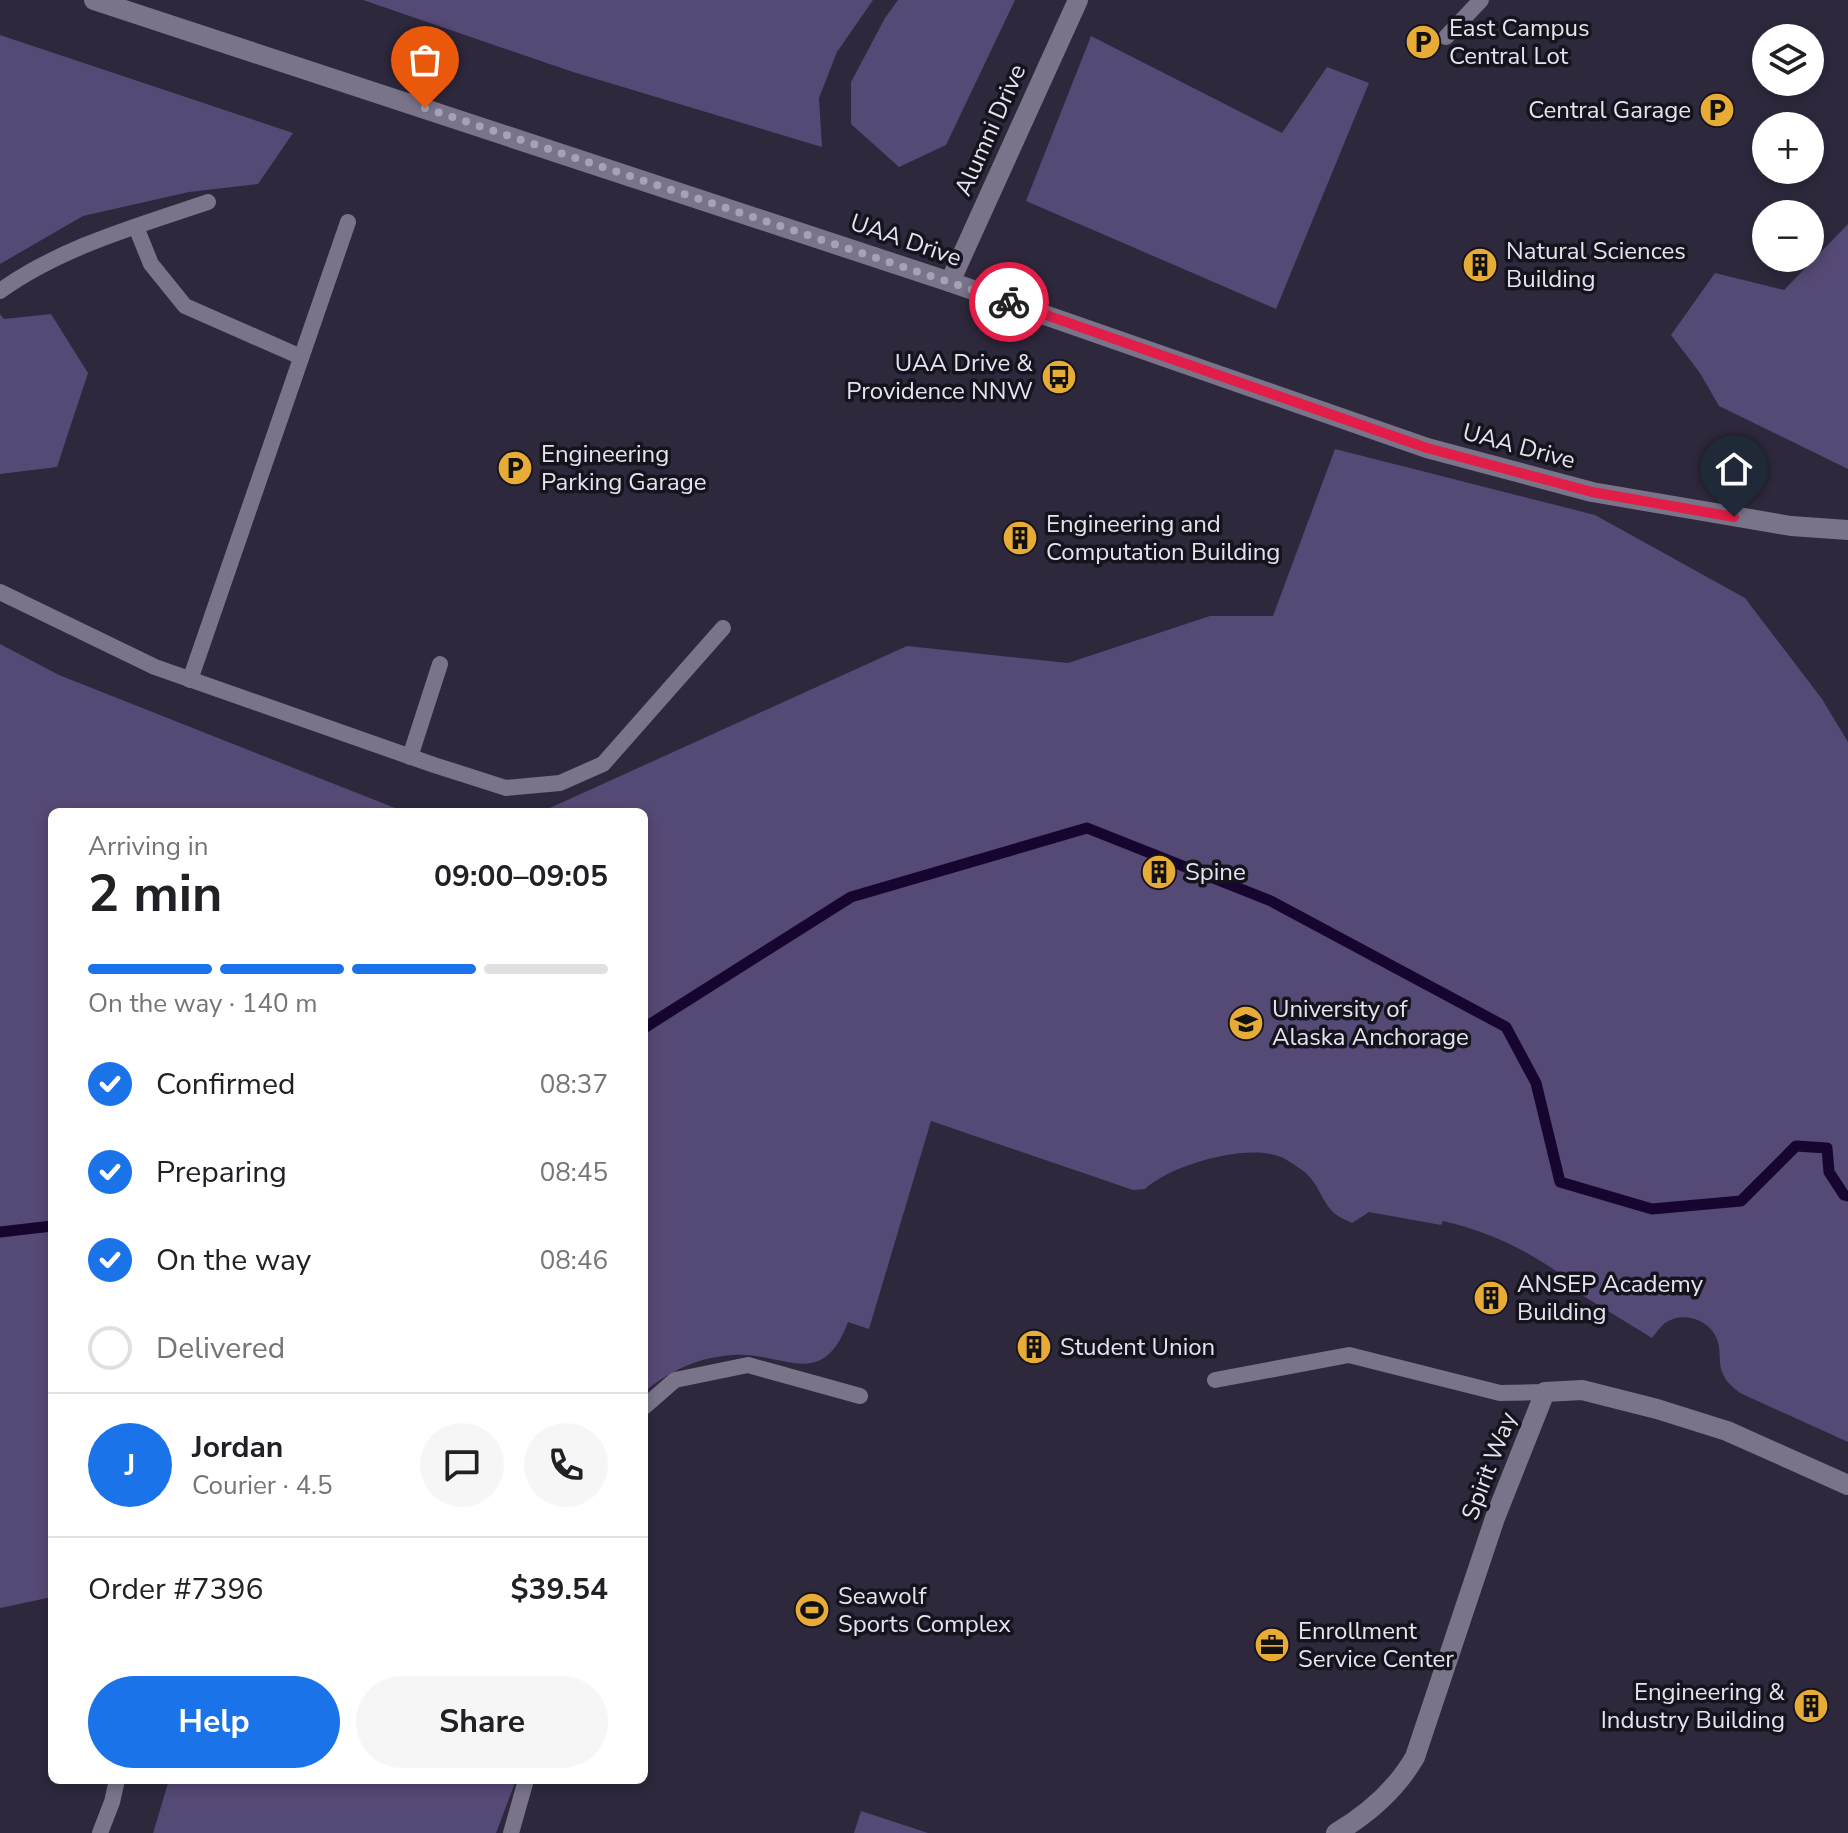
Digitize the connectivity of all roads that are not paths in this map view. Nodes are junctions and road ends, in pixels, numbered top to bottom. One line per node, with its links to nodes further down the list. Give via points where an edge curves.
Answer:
1 (94, 0): 8 (street, UAA Drive)
2 (1078, 0): 8 (street, Alumni Drive)
3 (1481, 0): 4 (lane)
4 (1446, 37)
5 (208, 202): 7 (lane)
6 (348, 222): 10 (lane)
7 (136, 227): 9 (lane, via 21,276); 10 (lane, via 151,264 185,306)
8 (950, 282): 11 (street, UAA Drive, via 1427,448 1592,492 1791,526)
9 (0, 291)
10 (301, 357): 15 (lane)
11 (1848, 530)
12 (0, 592): 15 (lane)
13 (723, 628): 16 (lane, via 603,764 560,783 506,788)
14 (440, 664): 16 (lane)
15 (190, 680): 16 (lane)
16 (410, 757)
17 (1215, 1380): 18 (lane, via 1349,1355 1500,1393)
18 (1545, 1392): 21 (street, Spirit Way, via 1582,1390 1657,1409 1727,1431); 26 (street, Spirit Way, via 1495,1518 1415,1757 1403,1779)
19 (860, 1396): 20 (lane, via 748,1365 675,1380)
20 (648, 1404)
21 (1848, 1485)
22 (116, 1784): 24 (lane)
23 (525, 1784): 25 (lane)
24 (100, 1833)
25 (511, 1833)
26 (1336, 1833)

